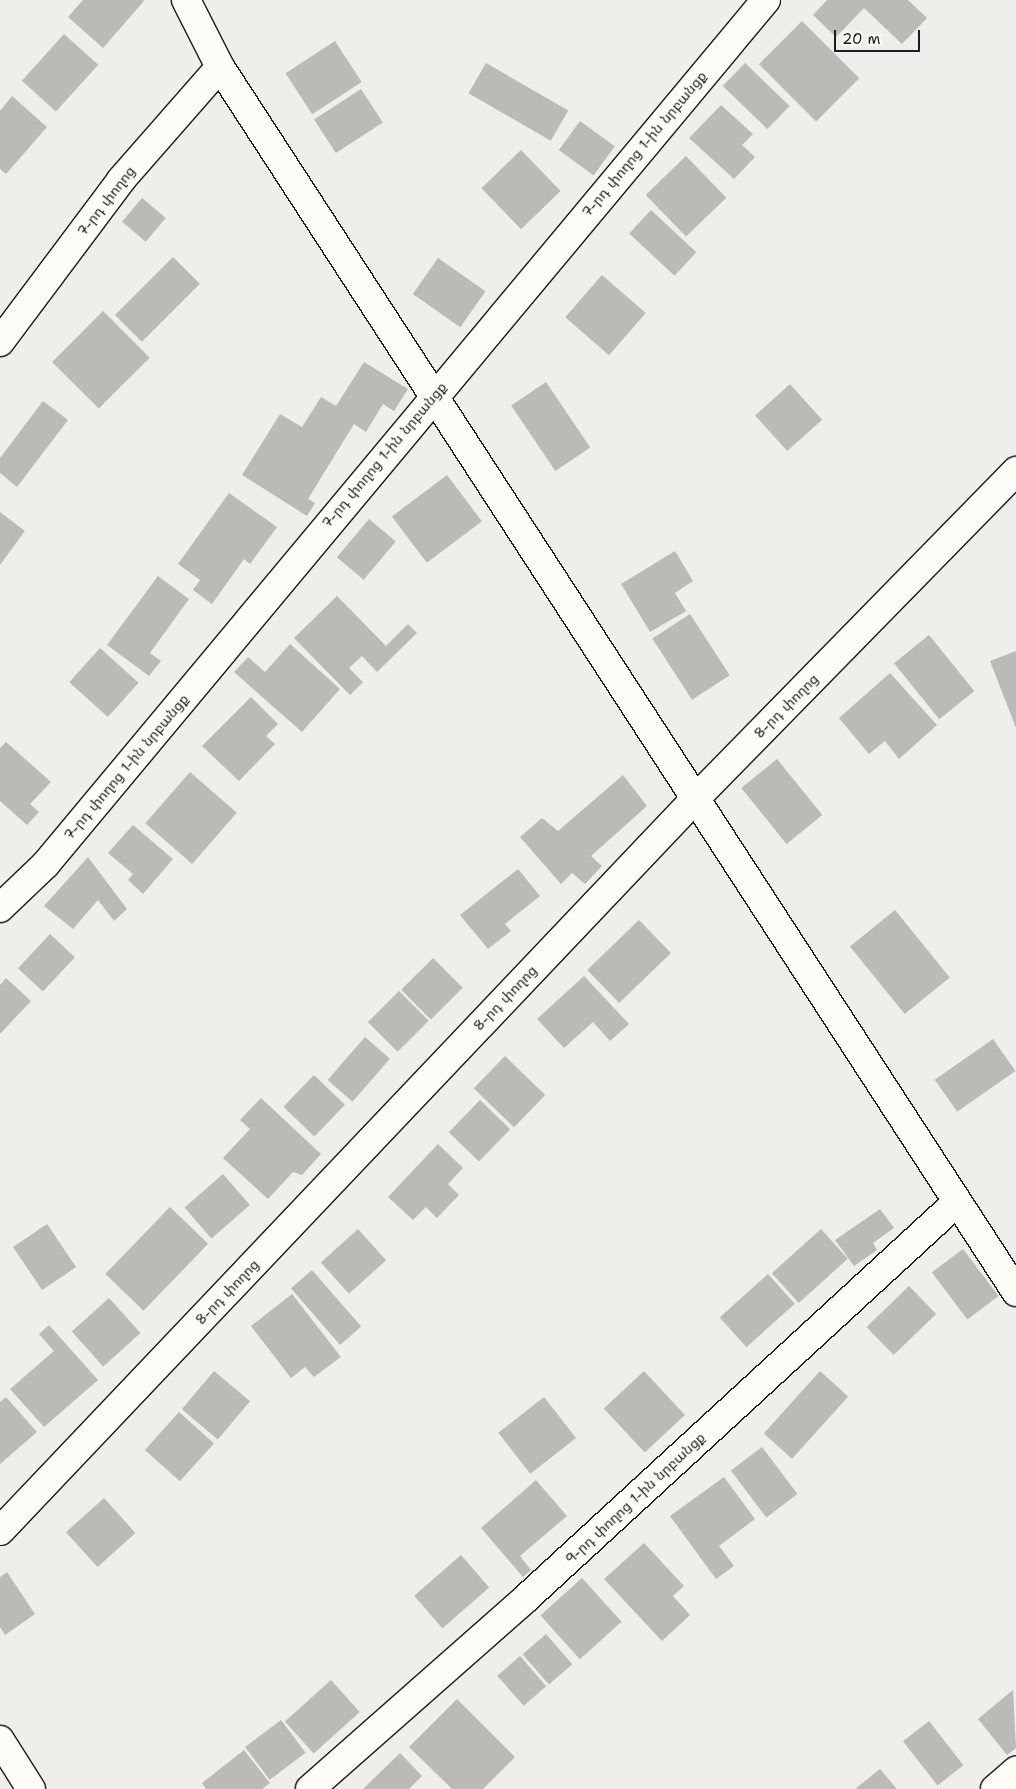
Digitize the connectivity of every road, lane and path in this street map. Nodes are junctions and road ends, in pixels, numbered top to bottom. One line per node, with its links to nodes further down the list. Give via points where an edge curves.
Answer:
1 (186, 0): 3 (street)
2 (766, 0): 5 (street, 7-րդ փողոց 1-ին նրբանցք)
3 (220, 67): 4 (street, 7-րդ փողոց, via 121,180); 5 (street)
4 (0, 342)
5 (432, 397): 7 (street); 8 (street, 7-րդ փողոց 1-ին նրբանցք, via 45,865)
6 (1011, 484): 7 (street, 8-րդ փողոց)
7 (698, 796): 9 (street); 11 (street, 8-րդ փողոց)
8 (0, 908)
9 (955, 1204): 10 (street); 15 (street, 9-րդ փողոց 1-ին նրբանցք, via 522,1602)
10 (1016, 1292)
11 (0, 1530)
12 (0, 1740): 14 (street)
13 (1016, 1771): 16 (street)
14 (31, 1789)
15 (310, 1789)
16 (995, 1789)

